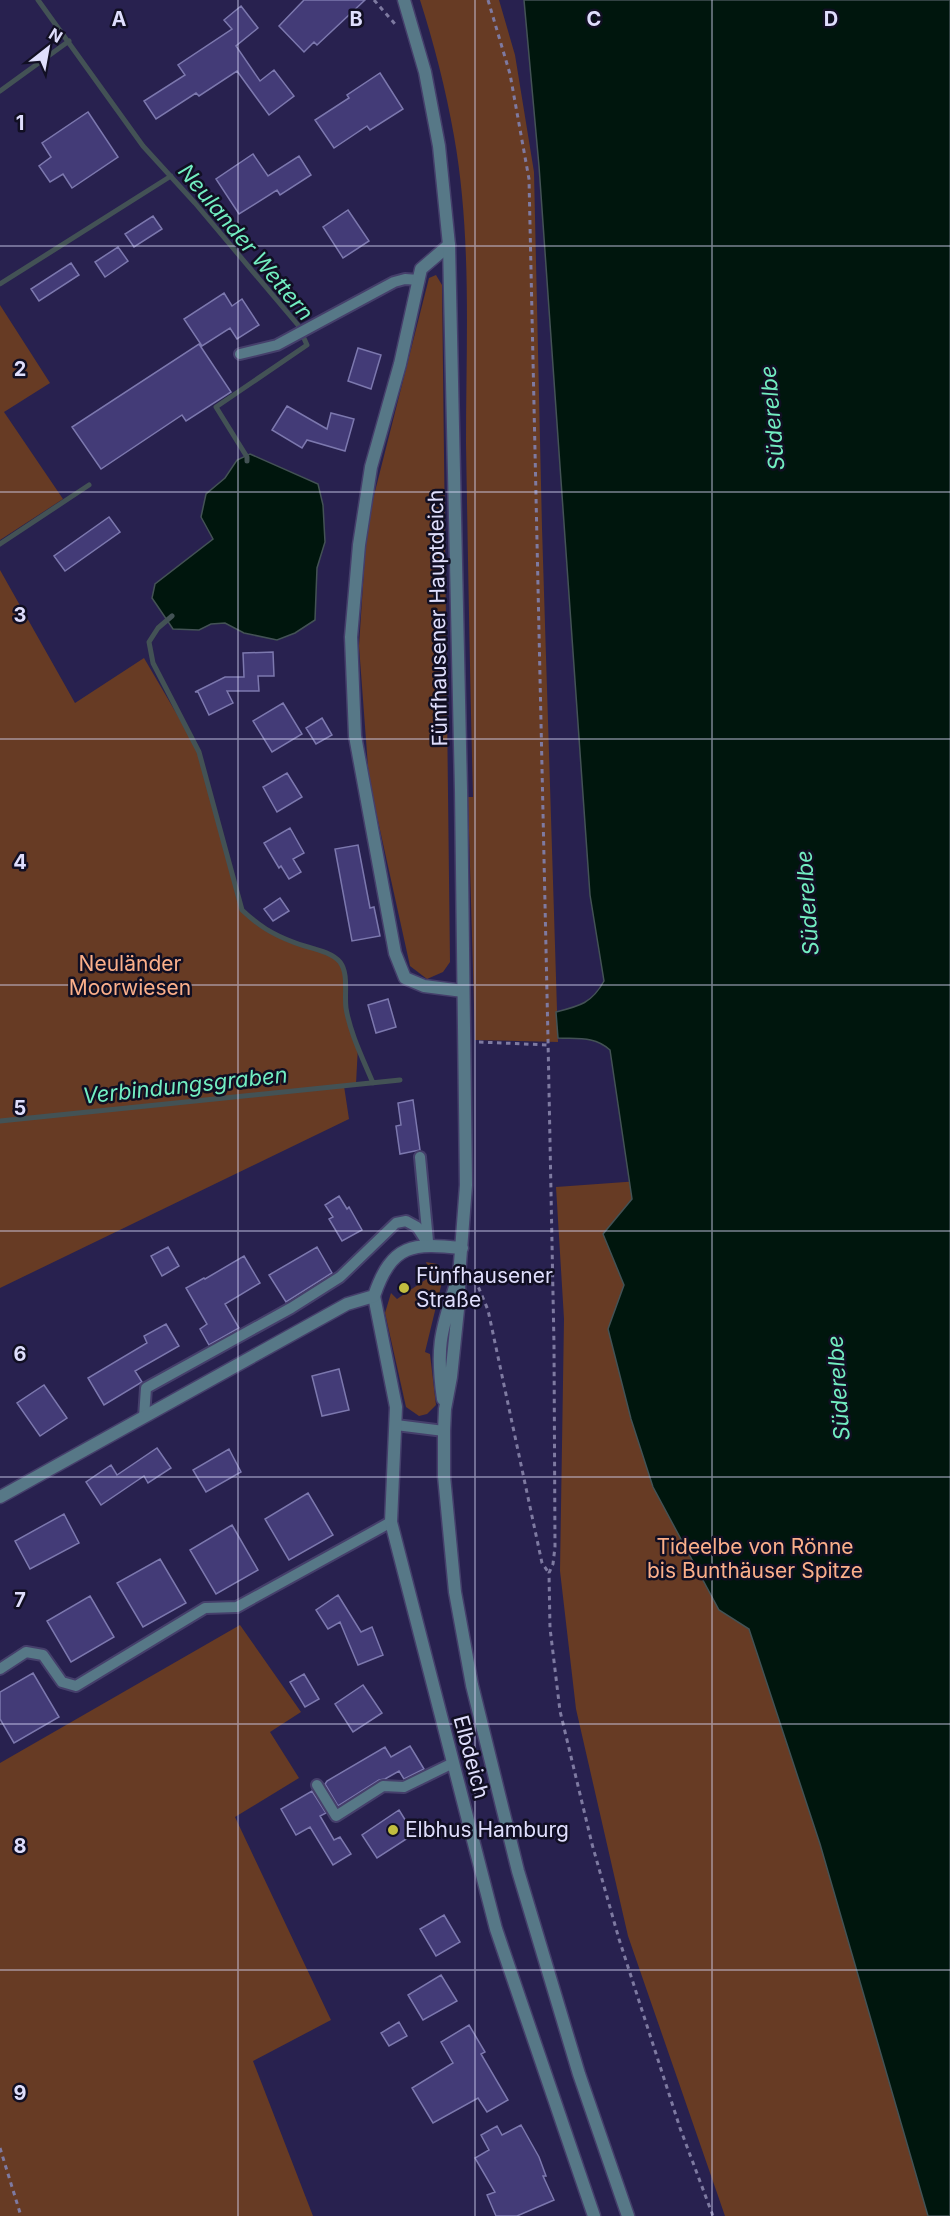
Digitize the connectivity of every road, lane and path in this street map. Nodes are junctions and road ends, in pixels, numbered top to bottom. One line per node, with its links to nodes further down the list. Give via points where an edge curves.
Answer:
1 (404, 0): 3 (street, Fünfhausener Hauptdeich, via 425,72 439,146)
2 (488, 0): 8 (path, via 510,74 529,179)
3 (449, 245): 4 (street, via 421,269); 6 (street, Fünfhausener Hauptdeich)
4 (418, 280): 5 (lane, via 394,282 277,345); 6 (street, via 372,467 359,545 351,637 355,736 395,953 405,978 424,986)
5 (240, 354)
6 (464, 991): 10 (street, Fünfhausener Hauptdeich)
7 (484, 1042): 8 (path)
8 (548, 1045): 20 (path, via 555,1547)
9 (420, 1157): 11 (lane)
10 (465, 1206): 12 (street, Elbdeich)
11 (428, 1244): 12 (street); 14 (street, via 397,1256 382,1276); 15 (lane, via 417,1227 406,1221 396,1223 340,1277 146,1388)
12 (462, 1248): 17 (street, Elbdeich, via 459,1276 439,1344)
13 (475, 1279): 20 (path, via 488,1310 542,1563)
14 (374, 1296): 15 (street, via 348,1304); 16 (street, Elbdeich, via 396,1407)
15 (144, 1417): 18 (street)
16 (396, 1425): 17 (lane); 19 (street, Elbdeich)
17 (444, 1431): 27 (street, Elbdeich, via 444,1476 455,1592 472,1685 525,1893 579,2074)
18 (0, 1497)
19 (391, 1522): 21 (lane, via 237,1607 205,1608 76,1686 62,1682 43,1655 26,1652); 22 (street, Elbdeich)
20 (549, 1573): 28 (path, via 550,1628 560,1711 592,1844 673,2106)
21 (0, 1668)
22 (453, 1763): 23 (lane, via 404,1787 383,1786 336,1816); 26 (street, Elbdeich, via 496,1929)
23 (317, 1785)
24 (0, 2148): 25 (path)
25 (21, 2216)
26 (594, 2216)
27 (628, 2216)
28 (713, 2216)

